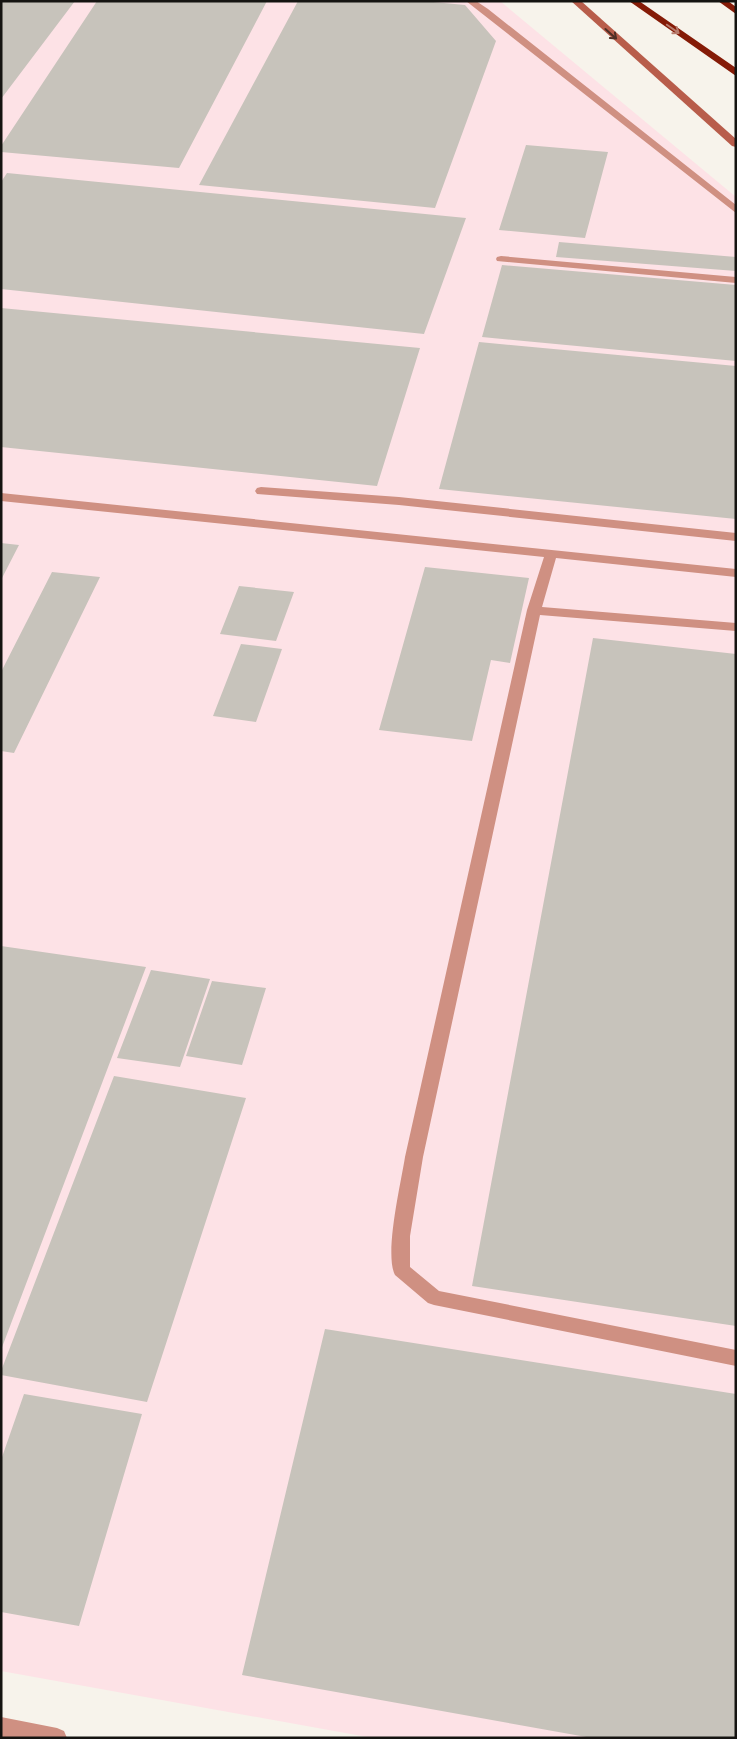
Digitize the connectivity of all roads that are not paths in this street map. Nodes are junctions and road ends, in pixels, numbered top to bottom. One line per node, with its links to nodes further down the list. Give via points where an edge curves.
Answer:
1 (470, 1): 8 (lane)
2 (574, 1): 7 (street, one-way to 7)
3 (633, 1): 6 (highway, one-way to 6)
4 (722, 1): 5 (highway)
5 (736, 10)
6 (736, 72)
7 (736, 144)
8 (736, 210)
9 (501, 259): 10 (lane)
10 (736, 280)
11 (261, 491): 13 (lane, via 399,501)
12 (1, 497): 14 (lane)
13 (736, 537)
14 (552, 554): 15 (lane); 16 (lane)
15 (736, 573)
16 (534, 610): 17 (lane); 18 (lane, via 414,1157 401,1236 401,1270 434,1298)
17 (736, 628)
18 (736, 1358)
19 (1, 1728): 20 (lane)
20 (56, 1738)

